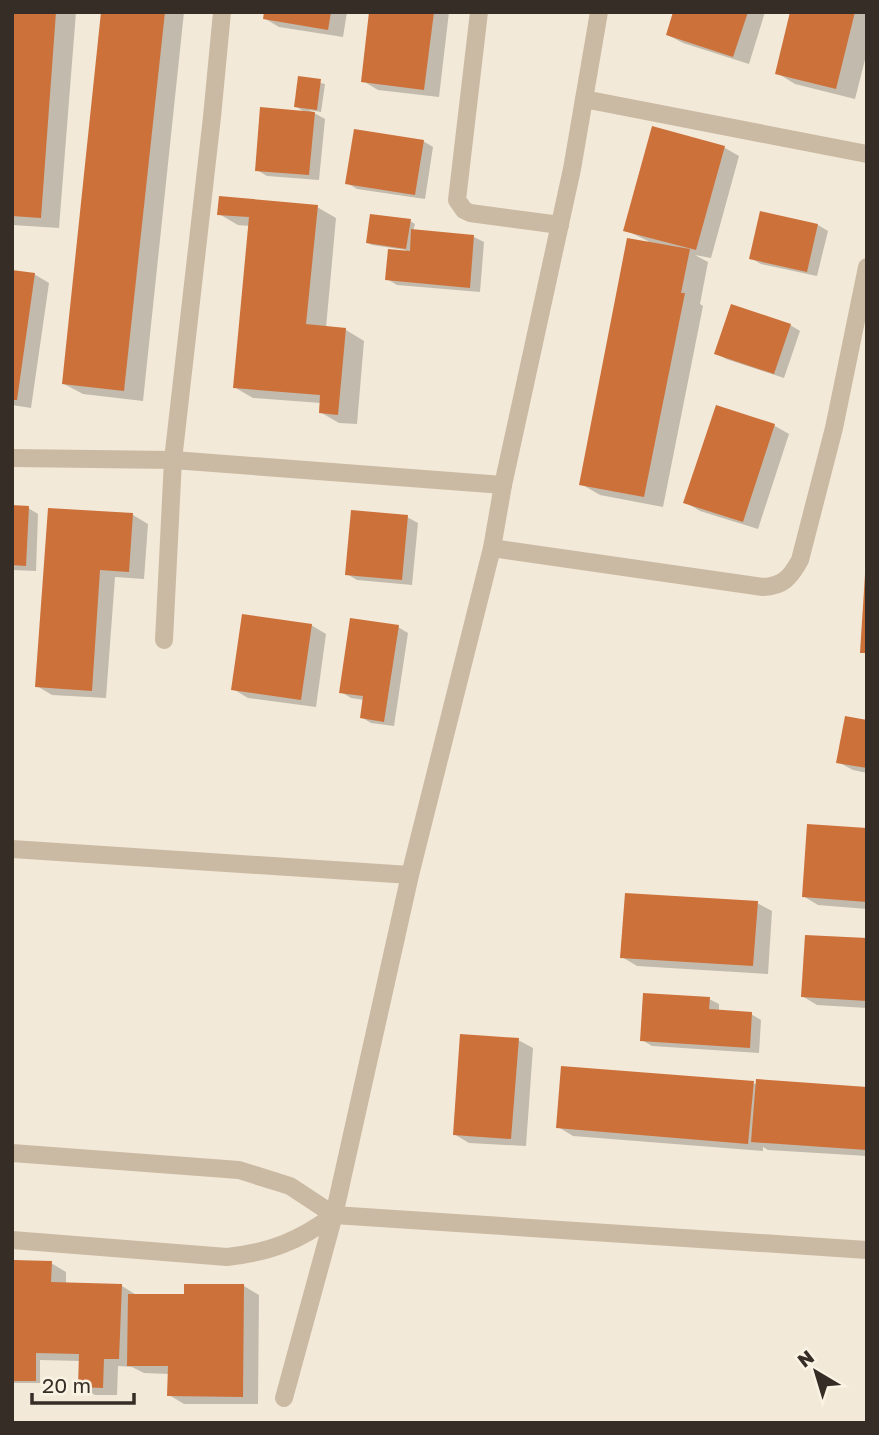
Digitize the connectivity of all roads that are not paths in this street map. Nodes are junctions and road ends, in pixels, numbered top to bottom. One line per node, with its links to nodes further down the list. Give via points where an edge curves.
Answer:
1 (222, 12): 9 (street)
2 (479, 12): 6 (street, via 457,200 470,214)
3 (599, 12): 4 (street)
4 (584, 99): 5 (street); 6 (street)
5 (867, 155)
6 (560, 225): 10 (street)
7 (867, 267): 11 (street, via 834,428 800,560 779,586)
8 (12, 458): 9 (street)
9 (173, 460): 10 (street); 12 (street)
10 (503, 485): 11 (street)
11 (492, 548): 14 (street)
12 (164, 640)
13 (12, 849): 14 (street)
14 (410, 874): 16 (street)
15 (12, 1153): 16 (street, via 239,1170 290,1186)
16 (334, 1215): 17 (street, via 284,1245 227,1257); 18 (street); 19 (street)
17 (12, 1240)
18 (867, 1250)
19 (284, 1398)

